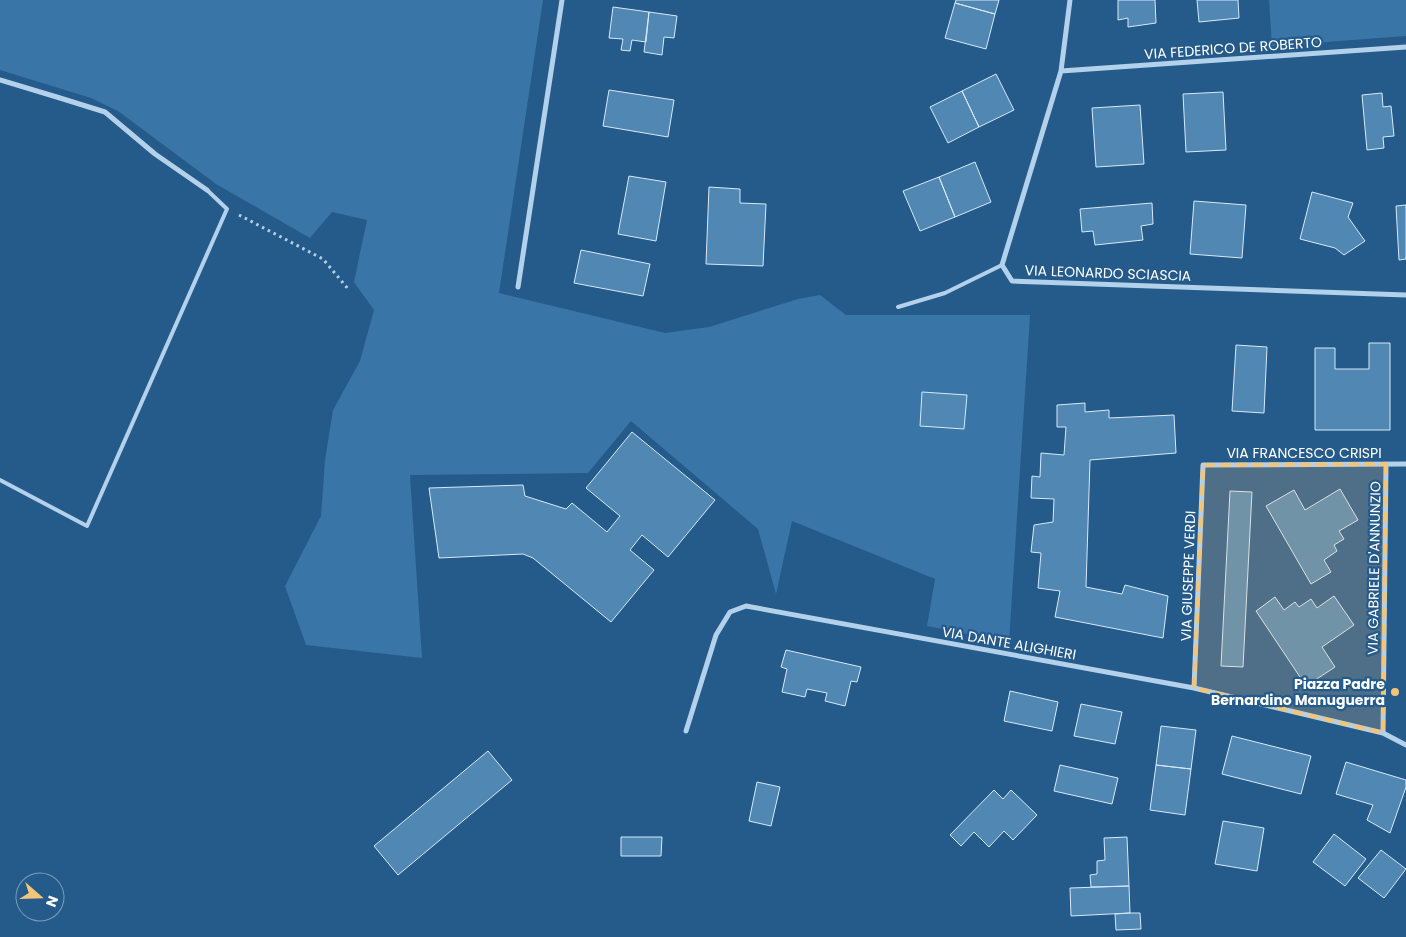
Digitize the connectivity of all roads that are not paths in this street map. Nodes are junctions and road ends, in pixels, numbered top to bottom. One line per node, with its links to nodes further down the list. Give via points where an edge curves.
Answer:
1 (562, 0): 8 (street)
2 (1070, 0): 4 (street)
3 (1406, 47): 4 (street, VIA FEDERICO DE ROBERTO)
4 (1061, 71): 7 (street)
5 (0, 80): 6 (street, via 105,112 155,154)
6 (208, 190): 14 (lane, via 227,209 87,526)
7 (1002, 265): 9 (street, VIA LEONARDO SCIASCIA, via 1012,281); 10 (lane, via 945,293)
8 (518, 287)
9 (1406, 294)
10 (898, 307)
11 (1386, 464): 12 (street, VIA FRANCESCO CRISPI); 13 (street, VIA FRANCESCO CRISPI); 17 (street, VIA GABRIELE D'ANNUNZIO)
12 (1406, 464)
13 (1202, 465): 15 (street, VIA GIUSEPPE VERDI)
14 (0, 480)
15 (1194, 688): 16 (street, VIA DANTE ALIGHIERI, via 746,606 730,612 716,635); 17 (street, VIA DANTE ALIGHIERI)
16 (686, 731)
17 (1383, 734): 18 (street, VIA DANTE ALIGHIERI)
18 (1406, 745)

